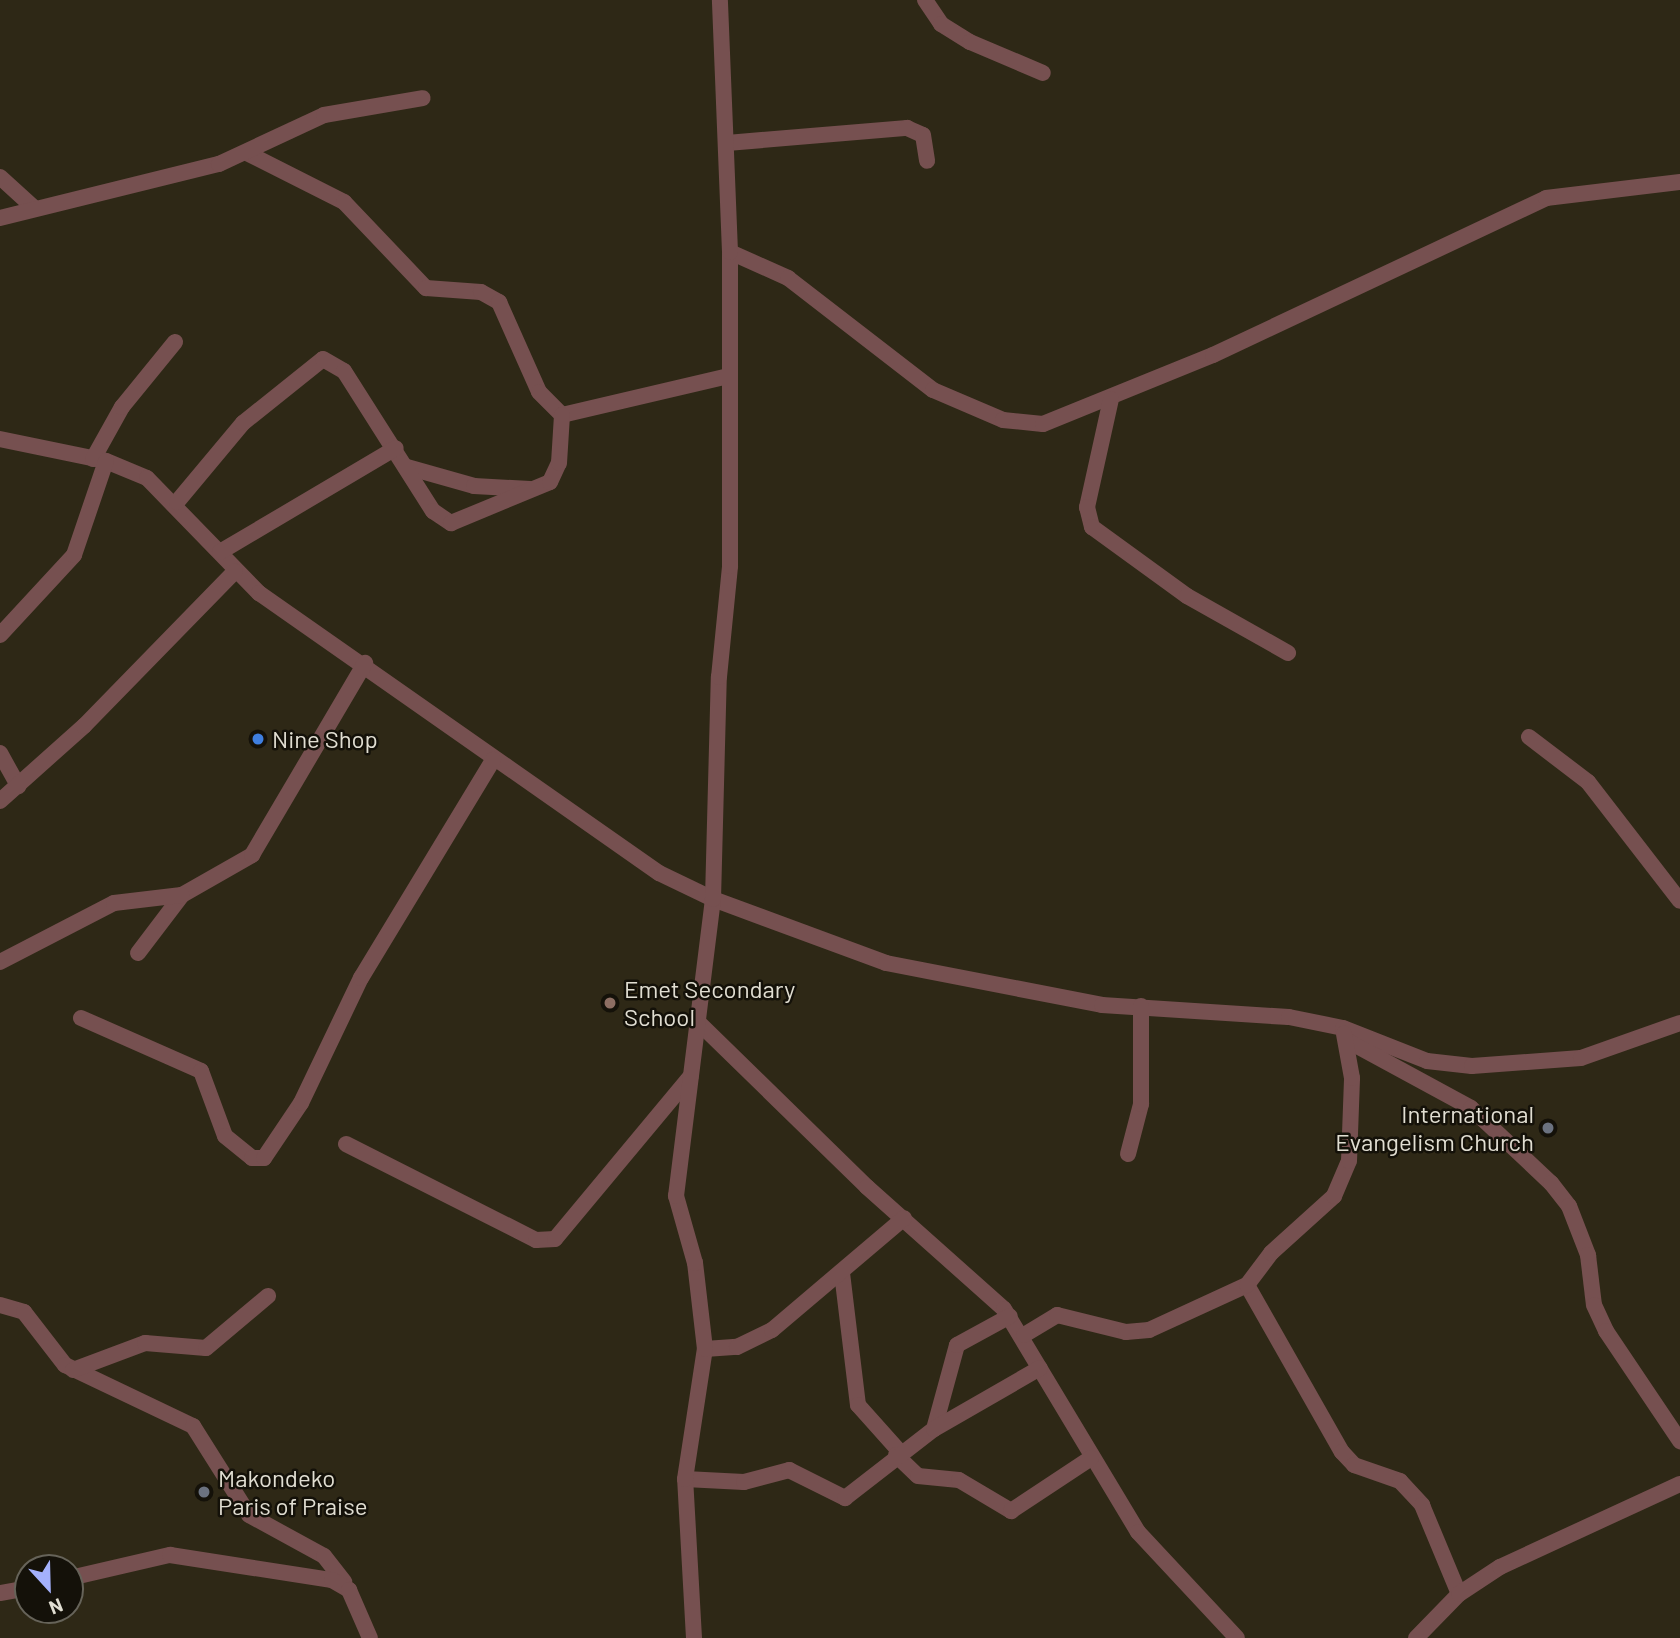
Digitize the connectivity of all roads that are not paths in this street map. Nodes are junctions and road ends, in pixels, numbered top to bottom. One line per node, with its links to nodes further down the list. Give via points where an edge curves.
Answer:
1 (720, 0): 5 (street)
2 (925, 0): 3 (street, via 941,24 970,42)
3 (1043, 73)
4 (423, 98): 6 (street, via 324,115)
5 (727, 143): 7 (street, via 907,128 923,135); 12 (street)
6 (247, 153): 10 (street); 16 (street, via 344,202 426,288 481,292 499,302 539,392)
7 (928, 161)
8 (0, 177): 10 (street)
9 (1680, 182): 15 (street, via 1546,198)
10 (33, 207): 11 (street)
11 (0, 218)
12 (730, 252): 14 (street); 15 (street, via 788,278 933,390 1003,420 1043,424)
13 (175, 342): 19 (street, via 122,407)
14 (728, 376): 16 (street); 34 (street, via 730,566 719,677)
15 (1111, 399): 26 (street, via 1087,507 1092,527 1188,596)
16 (562, 415): 21 (street, via 557,474)
17 (0, 439): 19 (street)
18 (396, 448): 20 (street); 22 (street, via 344,370 323,359 243,423); 23 (street)
19 (99, 460): 22 (street, via 147,478); 25 (street, via 74,555)
20 (407, 467): 21 (street, via 474,486); 21 (street, via 433,511 451,523)
21 (536, 489)
22 (177, 502): 23 (street)
23 (220, 552): 24 (street)
24 (235, 571): 27 (street); 31 (street)
25 (0, 635)
26 (1288, 653)
27 (365, 663): 30 (street); 33 (street, via 252,855)
28 (1529, 737): 35 (street, via 1588,782)
29 (0, 753): 31 (street)
30 (493, 760): 34 (street, via 659,873); 39 (street, via 361,978 301,1103 264,1158 253,1158 225,1136 201,1071)
31 (18, 786): 32 (street)
32 (0, 801)
33 (182, 895): 36 (street); 37 (street, via 114,903)
34 (713, 899): 38 (street, via 921,971); 40 (street)
35 (1680, 901)
36 (138, 953)
37 (0, 962)
38 (1140, 1006): 42 (street, via 1248,1011); 45 (street, via 1141,1104)
39 (81, 1018)
40 (699, 1023): 43 (street); 46 (street)
41 (1680, 1023): 42 (street, via 1581,1058 1515,1065 1427,1061)
42 (1344, 1034): 48 (street, via 1353,1091 1349,1161 1334,1196 1270,1253); 57 (street, via 1471,1108 1551,1183 1569,1206 1588,1255 1594,1305 1606,1331)
43 (691, 1076): 44 (street, via 555,1240 536,1240); 53 (street, via 676,1196 695,1263)
44 (346, 1144)
45 (1128, 1154)
46 (904, 1218): 47 (street); 51 (street)
47 (842, 1273): 53 (street, via 772,1330 737,1347); 58 (street, via 858,1405)
48 (1247, 1285): 52 (street, via 1149,1330 1126,1332 1057,1315); 64 (street, via 1342,1452 1354,1465 1400,1481 1422,1505)
49 (268, 1296): 55 (street, via 206,1348 145,1343)
50 (0, 1305): 55 (street, via 23,1312)
51 (1010, 1317): 52 (street); 56 (street, via 957,1345)
52 (1024, 1335): 54 (street)
53 (705, 1349): 60 (street)
54 (1040, 1368): 56 (street); 59 (street)
55 (73, 1370): 63 (street, via 193,1426 248,1515 324,1556)
56 (934, 1429): 58 (street)
57 (1680, 1441)
58 (898, 1454): 59 (street, via 918,1476 960,1480 1011,1511); 60 (street, via 845,1498 789,1470 744,1482)
59 (1091, 1458): 67 (street, via 1154,1554)
60 (685, 1479): 66 (street)
61 (1680, 1484): 64 (street, via 1500,1567)
62 (84, 1575): 63 (street, via 170,1555)
63 (344, 1582): 65 (street)
64 (1459, 1594): 68 (street)
65 (370, 1638)
66 (694, 1638)
67 (1237, 1638)
68 (1416, 1638)

